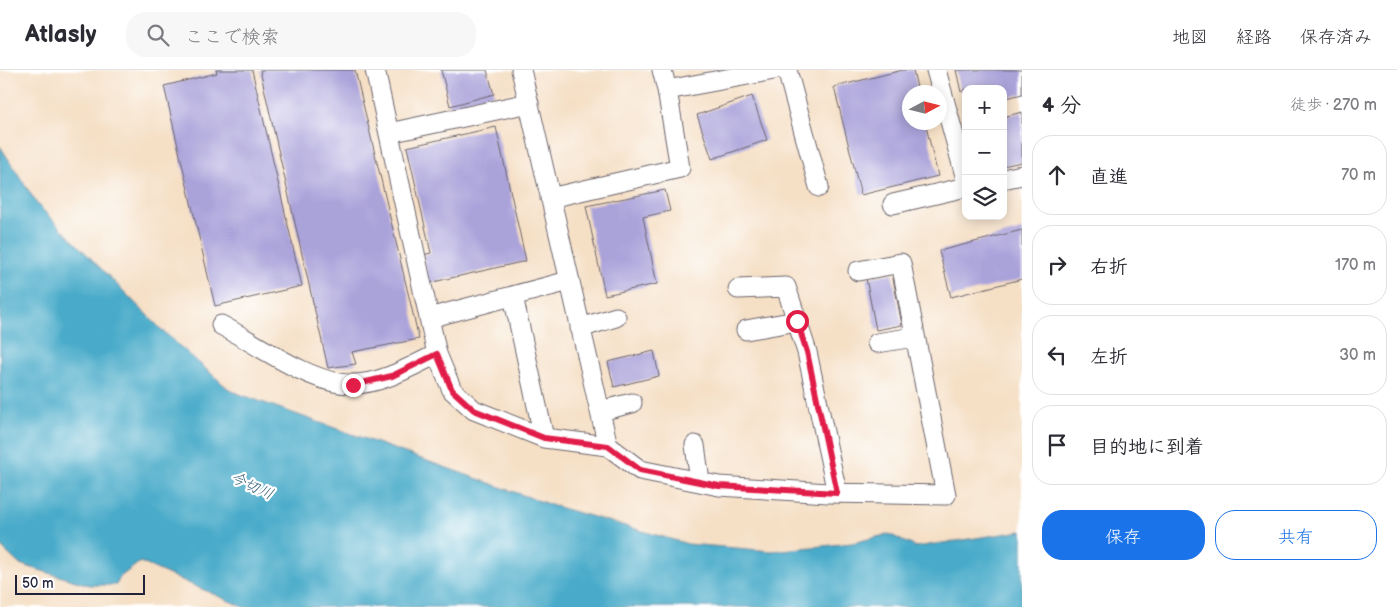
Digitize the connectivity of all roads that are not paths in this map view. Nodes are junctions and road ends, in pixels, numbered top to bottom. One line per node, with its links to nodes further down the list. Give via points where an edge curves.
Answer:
1 (375, 70): 9 (lane)
2 (521, 70): 8 (lane)
3 (662, 70): 7 (lane)
4 (774, 70): 7 (lane)
5 (787, 70): 13 (lane)
6 (936, 70): 10 (lane)
7 (667, 90): 15 (lane, via 680,168)
8 (529, 103): 9 (lane); 15 (lane)
9 (389, 133): 21 (lane)
10 (965, 175)
11 (1022, 175): 12 (lane)
12 (1007, 178)
13 (819, 186)
14 (962, 188): 16 (lane)
15 (550, 198): 18 (lane)
16 (893, 204)
17 (858, 272): 27 (lane, via 900,263)
18 (569, 281): 20 (lane); 25 (lane)
19 (738, 289): 23 (lane, via 786,287)
20 (513, 296): 21 (lane); 32 (lane)
21 (429, 318): 29 (lane)
22 (616, 318): 25 (lane)
23 (797, 321): 26 (lane); 36 (lane, via 816,355)
24 (221, 325): 29 (lane, via 323,381 353,385 392,376)
25 (580, 328): 31 (lane)
26 (746, 330)
27 (914, 337): 28 (lane); 36 (lane, via 946,495)
28 (877, 343)
29 (437, 354): 32 (lane, via 452,390 474,410)
30 (632, 403): 31 (lane)
31 (600, 411): 34 (lane)
32 (544, 438): 34 (lane)
33 (695, 445): 35 (lane)
34 (608, 446): 35 (lane, via 640,470)
35 (700, 482): 36 (lane)
36 (837, 493)

